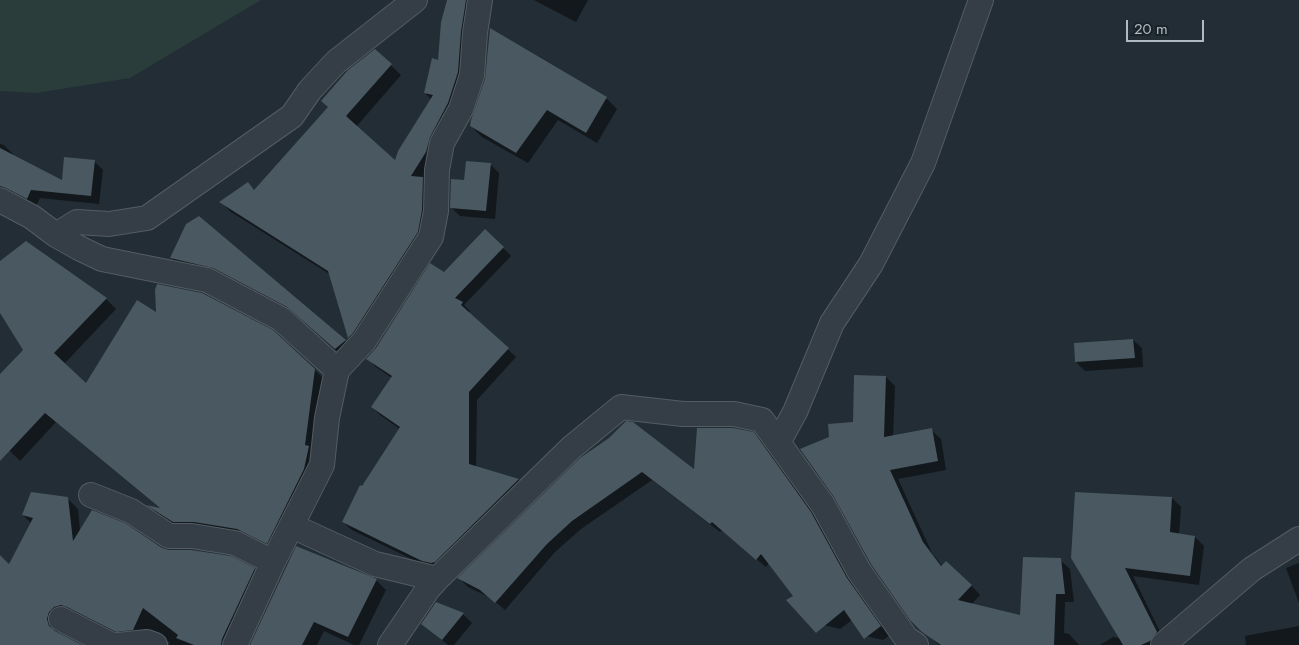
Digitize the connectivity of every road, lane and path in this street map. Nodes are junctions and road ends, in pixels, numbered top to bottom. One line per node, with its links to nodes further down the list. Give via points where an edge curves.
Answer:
1 (415, 0): 5 (street, via 336,62 292,116 147,218 109,224 77,222)
2 (480, 0): 6 (street, via 472,75 461,109 442,142 432,238 364,341)
3 (982, 0): 7 (street, via 923,164 871,264 832,323 795,412)
4 (0, 200): 5 (street, via 32,217)
5 (56, 235): 6 (street, via 102,260 207,280 280,319)
6 (337, 370): 9 (street, via 322,465)
7 (779, 441): 12 (street, via 762,420 734,414 683,414 621,406 570,448); 19 (street, via 823,505 859,571 906,638)
8 (91, 495): 11 (street, via 131,511 169,536 192,536 235,544)
9 (292, 526): 11 (street); 12 (street, via 375,564)
10 (1299, 539): 20 (street, via 1252,569)
11 (273, 562): 17 (street)
12 (437, 580): 18 (street)
13 (62, 619): 14 (street)
14 (112, 645)
15 (118, 645): 16 (street, via 147,642)
16 (155, 645)
17 (235, 645)
18 (390, 645)
19 (916, 645)
20 (1163, 645)

